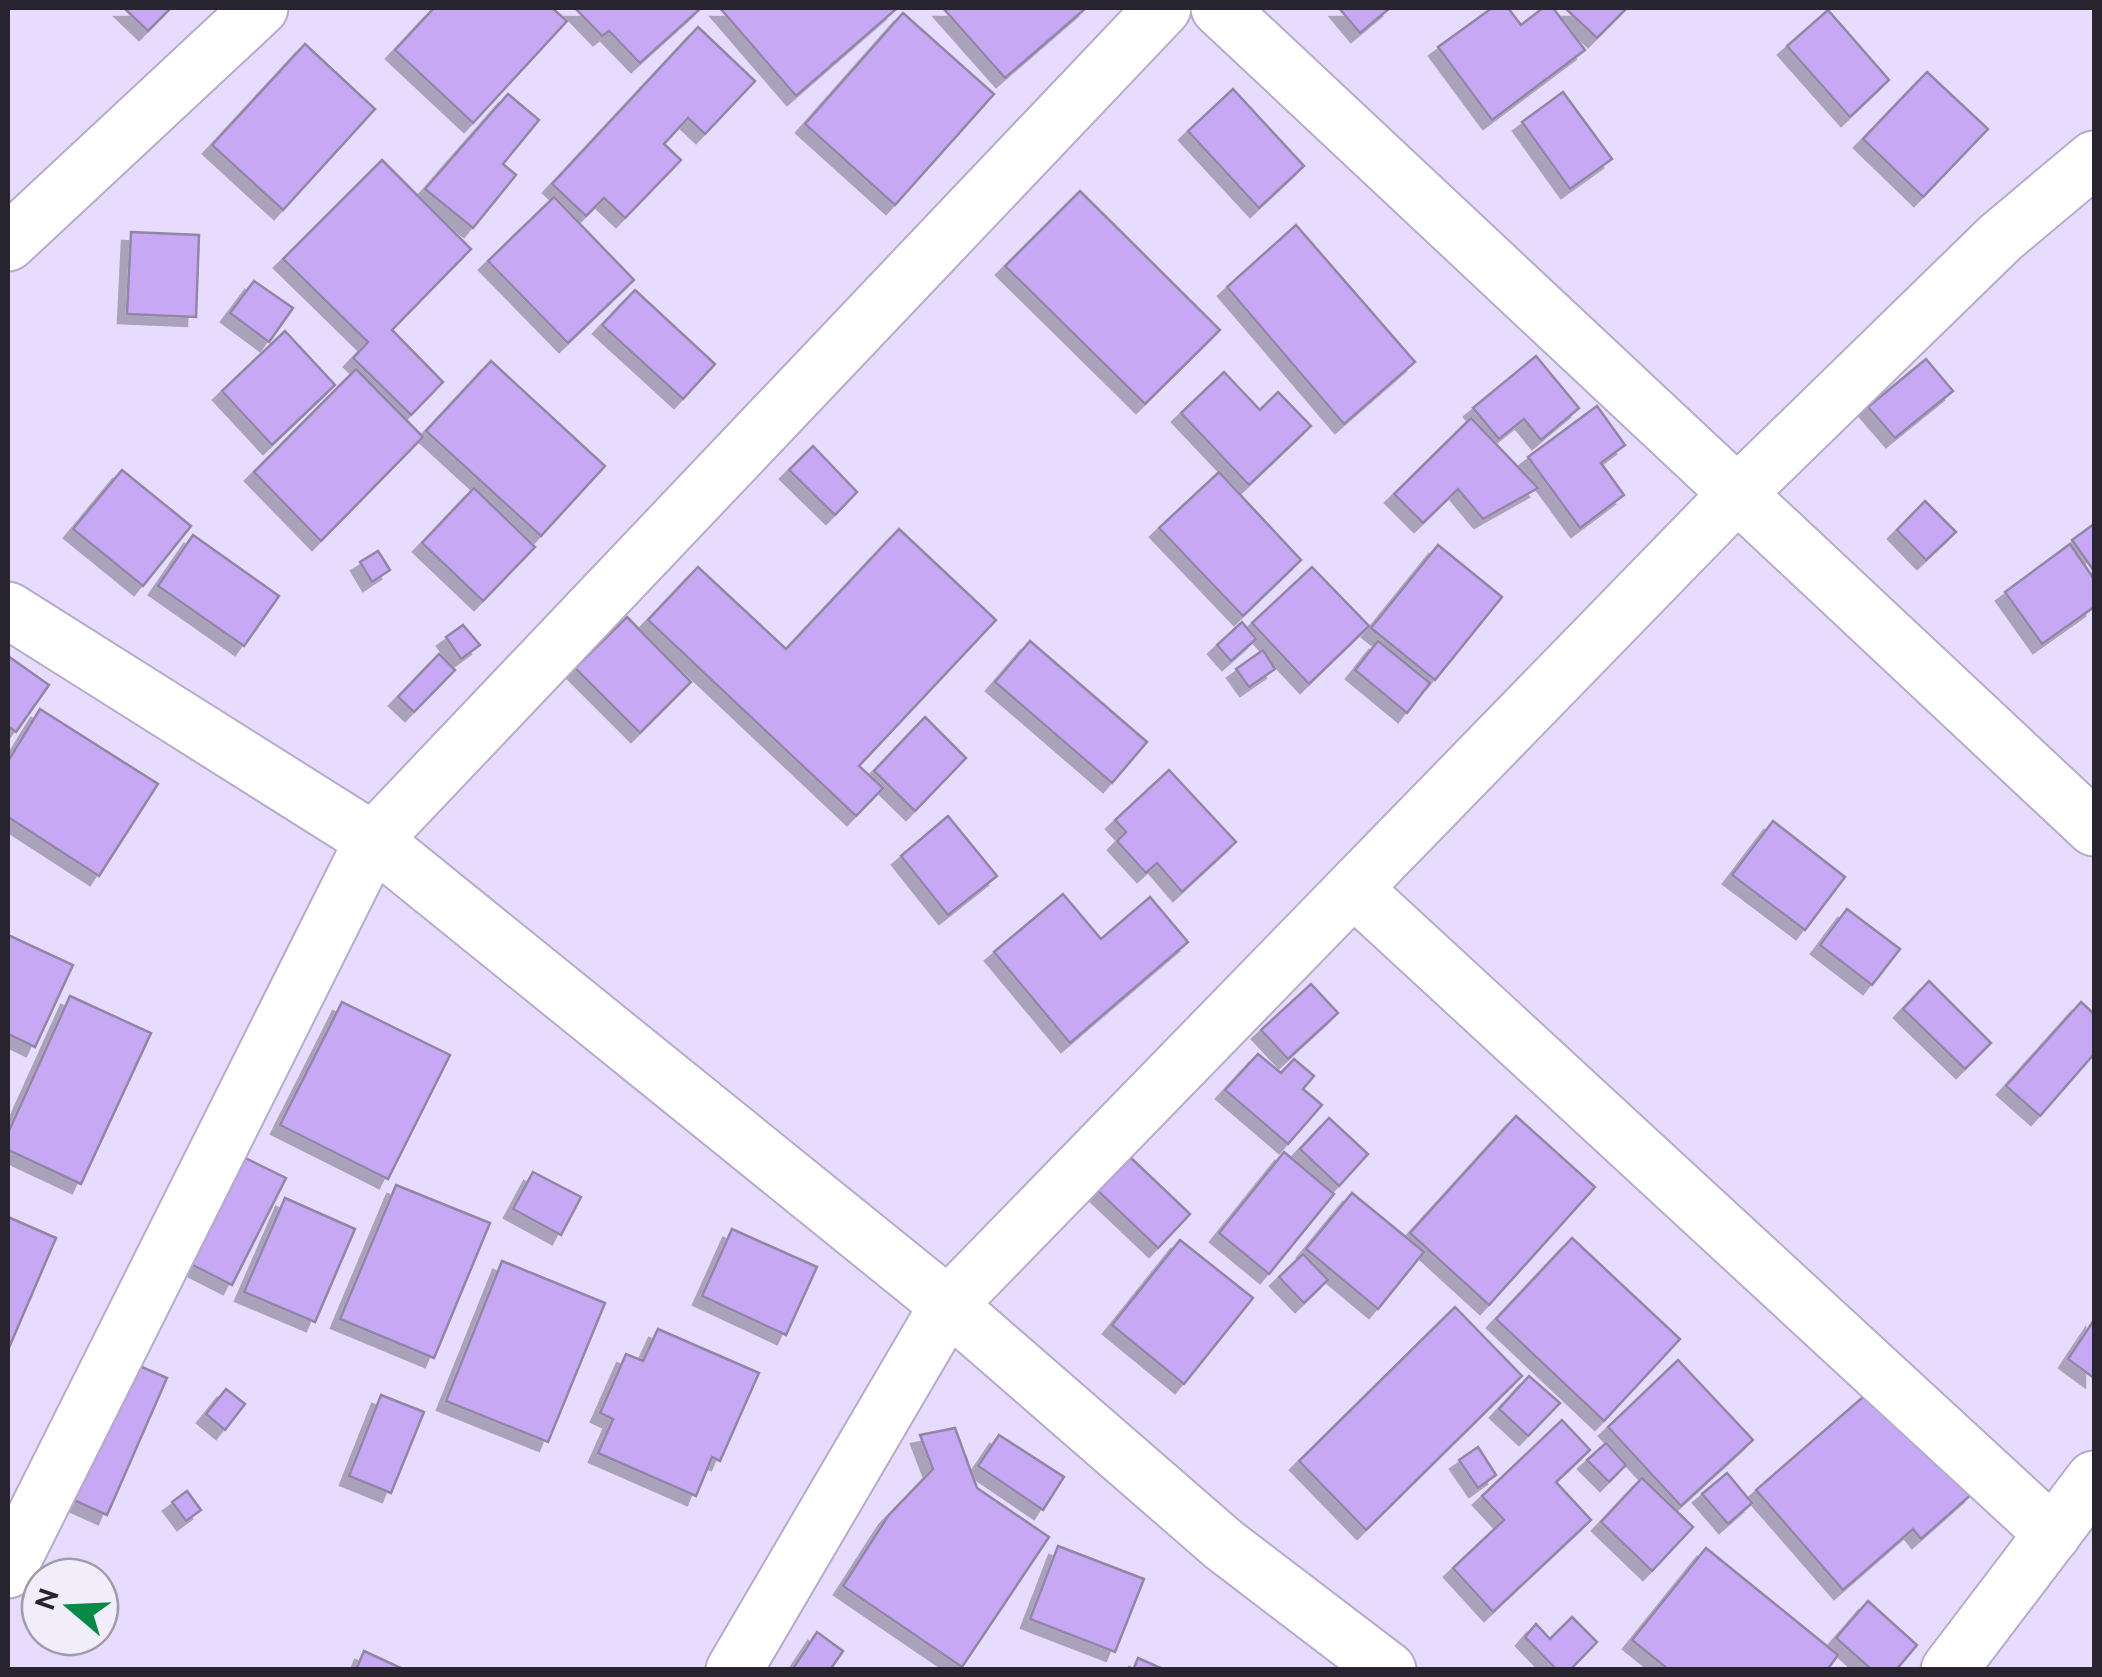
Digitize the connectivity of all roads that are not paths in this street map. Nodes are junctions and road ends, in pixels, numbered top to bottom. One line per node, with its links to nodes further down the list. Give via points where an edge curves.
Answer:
1 (260, 8): 5 (street)
2 (1163, 8): 9 (street)
3 (1220, 8): 6 (street)
4 (2094, 159): 6 (street, via 2001,237)
5 (8, 243)
6 (1739, 492): 8 (street); 10 (street)
7 (8, 610): 9 (street)
8 (2094, 828)
9 (373, 840): 11 (street); 14 (street)
10 (1356, 890): 11 (street); 13 (street)
11 (948, 1305): 15 (street); 16 (street, via 1224,1545)
12 (2094, 1480): 13 (street)
13 (2053, 1534): 17 (street)
14 (8, 1570)
15 (734, 1670)
16 (1388, 1670)
17 (1949, 1670)

